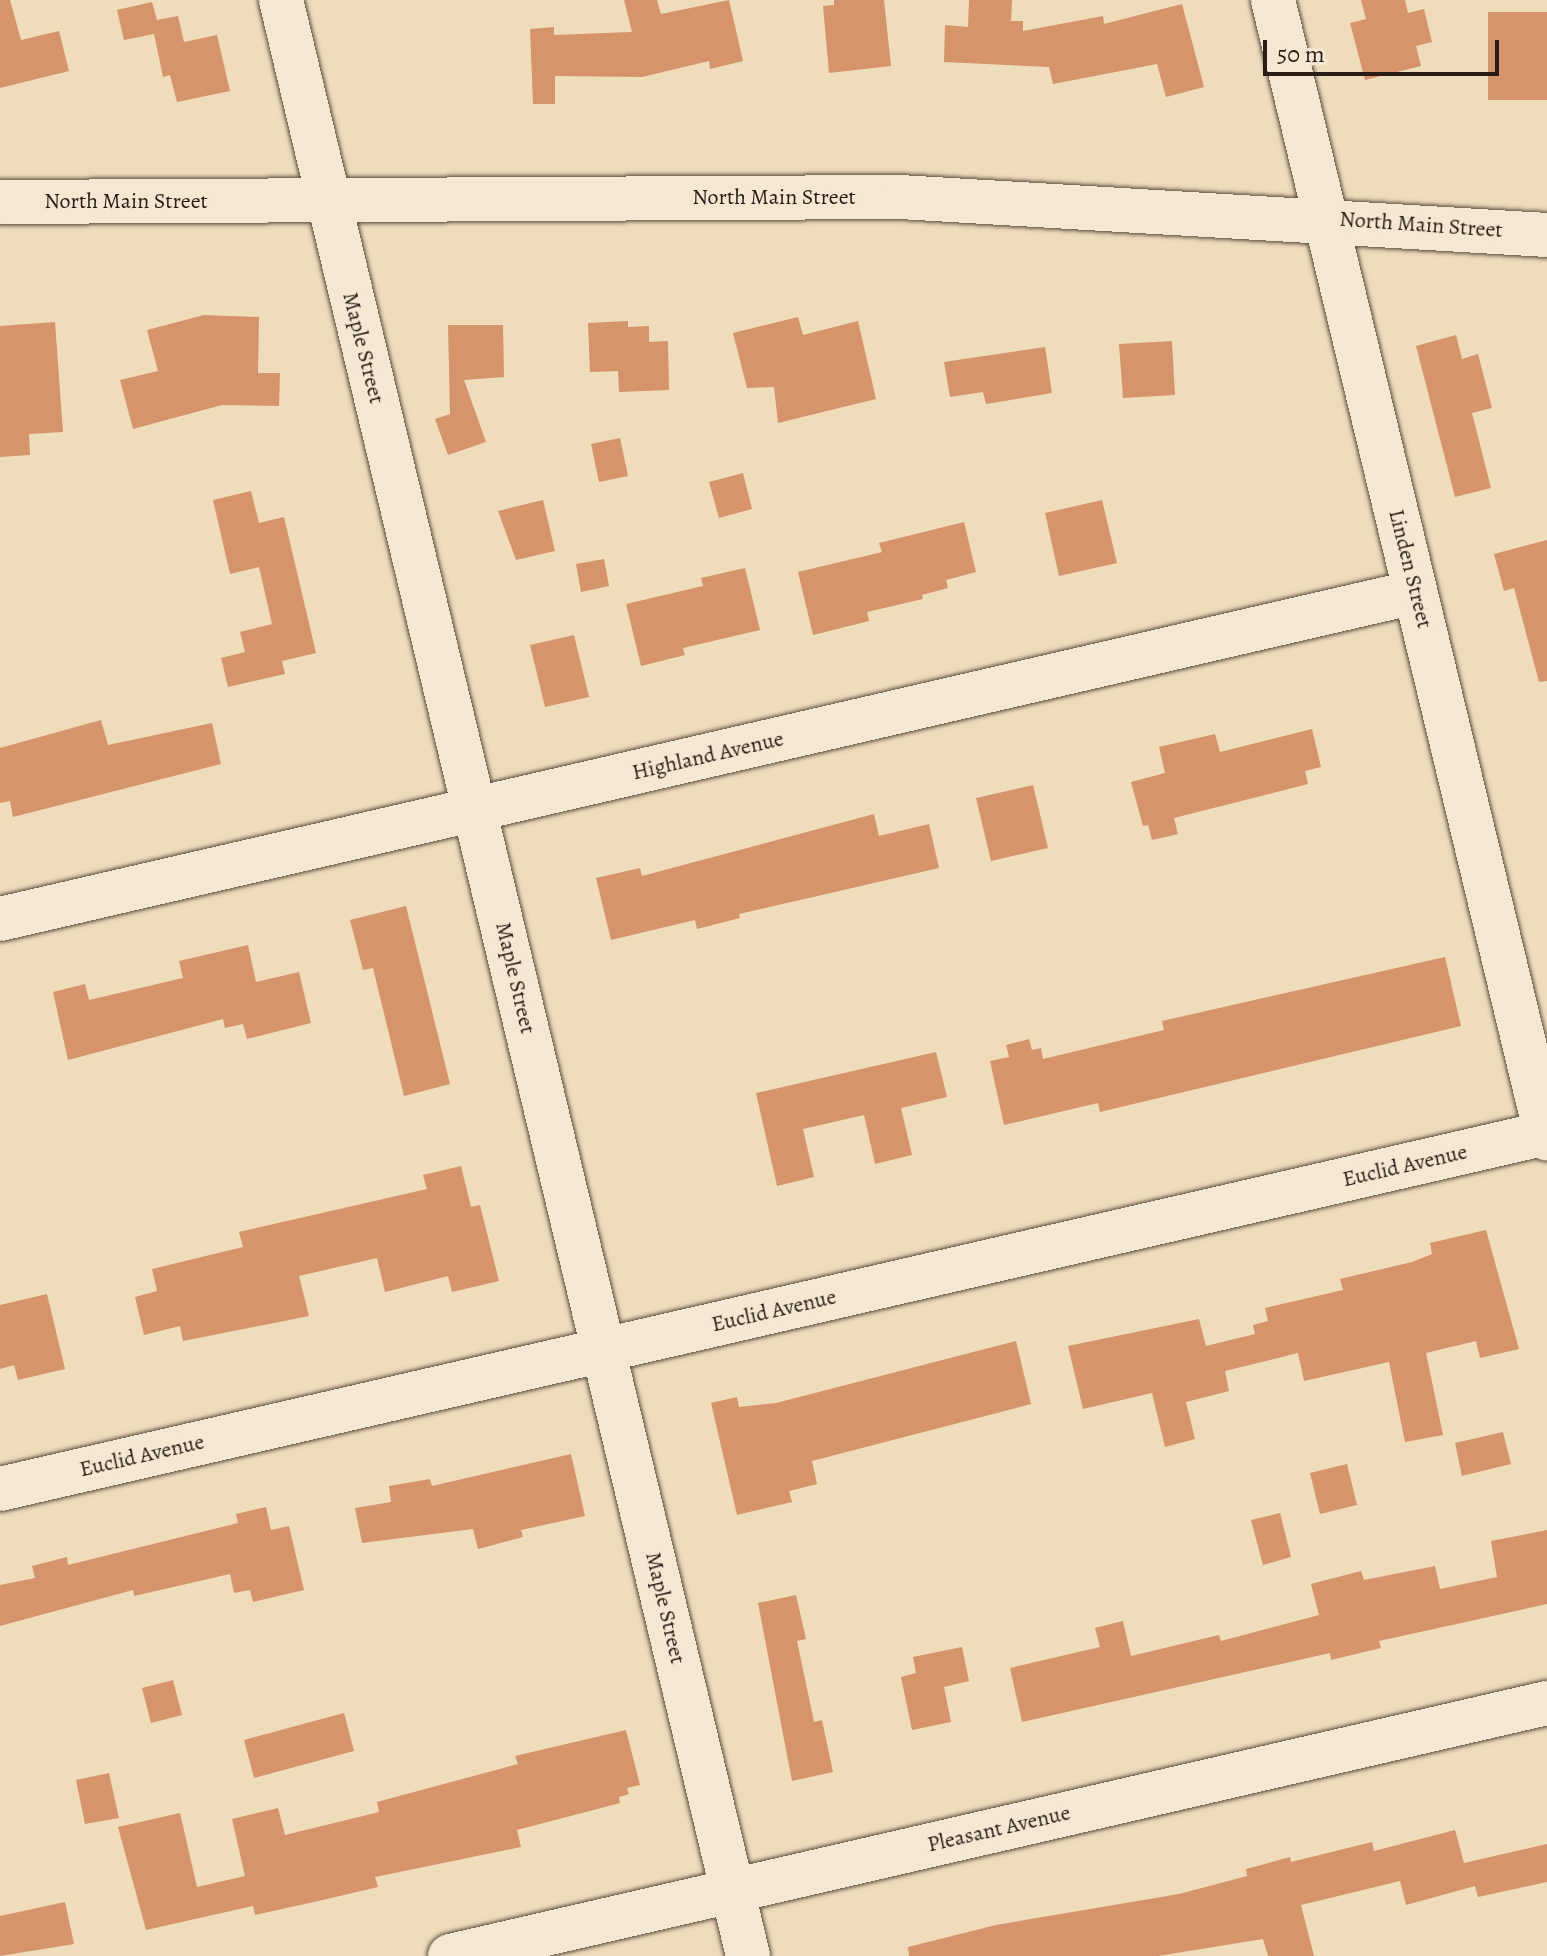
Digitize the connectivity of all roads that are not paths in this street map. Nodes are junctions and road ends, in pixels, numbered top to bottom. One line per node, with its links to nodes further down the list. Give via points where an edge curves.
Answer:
1 (281, 0): 3 (street, Maple Street)
2 (1273, 0): 5 (street, Linden Street)
3 (327, 201): 4 (street, North Main Street); 5 (street, North Main Street, via 912,197); 8 (street, Maple Street)
4 (0, 202)
5 (1325, 218): 6 (street, North Main Street); 7 (street, Linden Street)
6 (1547, 235)
7 (1415, 592): 8 (street, Highland Avenue); 10 (street, Linden Street)
8 (474, 810): 9 (street, Highland Avenue); 11 (street, Maple Street)
9 (0, 919)
10 (1547, 1135): 11 (street, Euclid Avenue)
11 (603, 1350): 12 (street, Euclid Avenue); 14 (street, Maple Street)
12 (0, 1489)
13 (1547, 1703): 14 (street, Pleasant Avenue)
14 (733, 1891): 15 (street, Pleasant Avenue); 16 (street, Maple Street)
15 (450, 1956)
16 (748, 1956)

